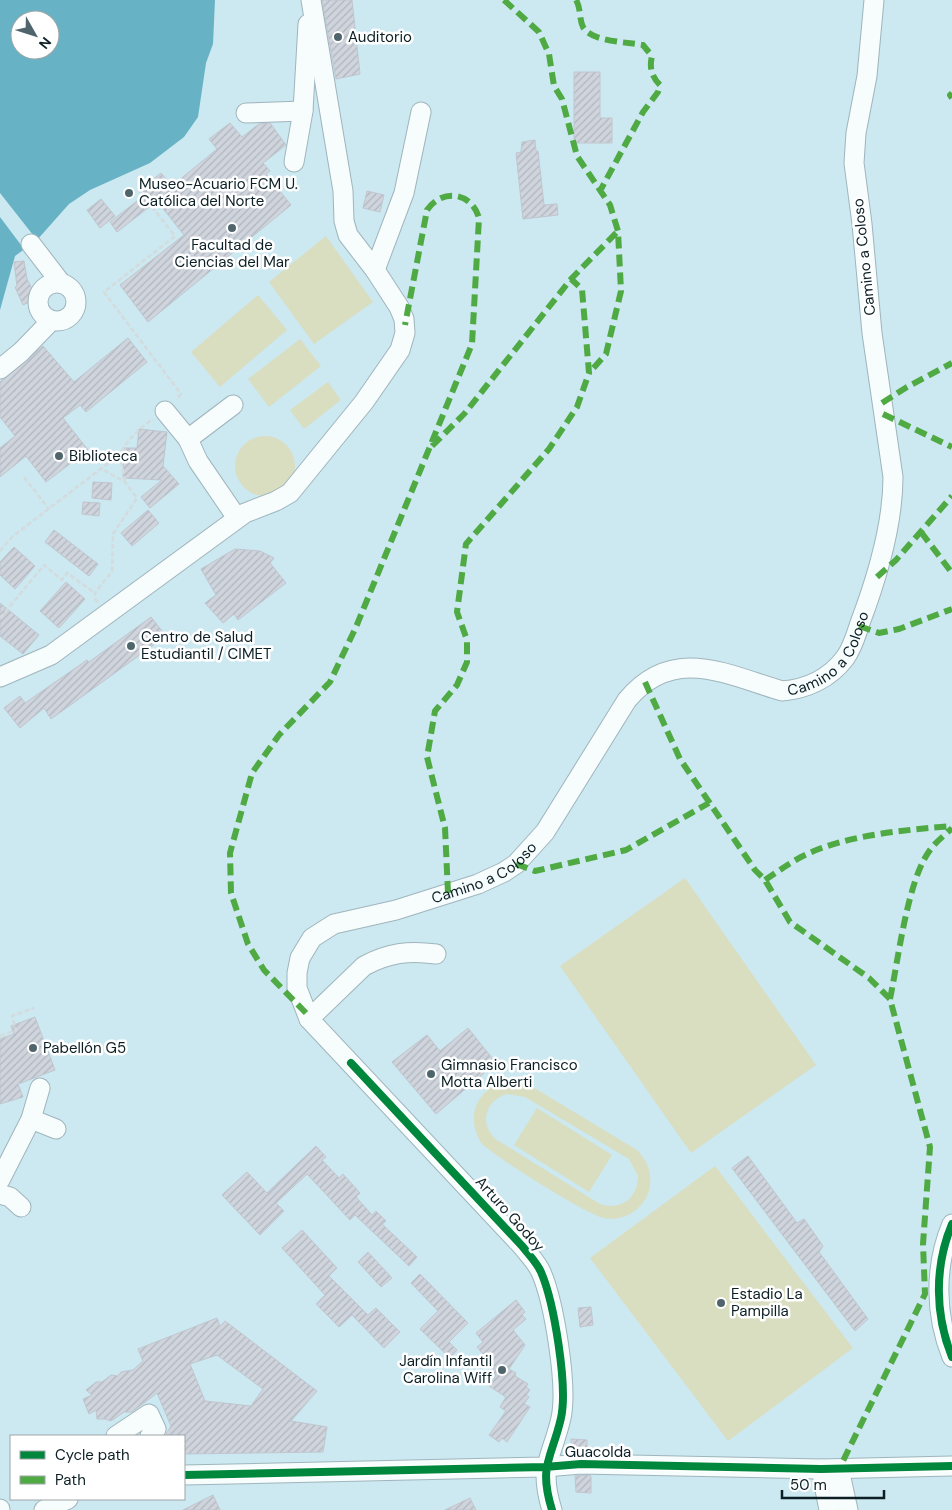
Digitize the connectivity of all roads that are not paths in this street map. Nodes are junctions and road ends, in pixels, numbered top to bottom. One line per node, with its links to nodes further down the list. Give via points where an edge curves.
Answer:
1 (310, 0): 3 (street); 8 (street, via 343,191 344,220 354,245)
2 (874, 0): 18 (street, Camino a Coloso, via 868,76 856,128 854,163 893,493 878,577 852,647 830,674 792,690 782,691 700,667 677,667 645,682 627,700 541,838 516,864 478,884 396,910 334,924 312,938 300,958 297,973 297,988)
3 (302, 112): 5 (street); 6 (street)
4 (421, 112): 8 (street, via 404,193)
5 (246, 113)
6 (294, 162)
7 (31, 244): 9 (street)
8 (375, 270): 15 (street, via 404,319 405,334 400,350 364,402 296,487 276,502)
9 (61, 283): 10 (street, via 54,282 44,287 38,299 40,312); 10 (street, via 74,291 76,306 68,318)
10 (51, 321): 11 (street)
11 (0, 369)
12 (233, 405): 14 (street)
13 (165, 411): 14 (street)
14 (188, 439): 15 (street, via 198,461)
15 (237, 518): 16 (street, via 51,655)
16 (0, 677)
17 (436, 954): 18 (street, via 407,952 374,960)
18 (309, 1019): 19 (street, Camino a Coloso)
19 (351, 1063): 30 (street, Arturo Godoy, via 540,1269 554,1314 561,1375 562,1416)
20 (40, 1088): 21 (street)
21 (31, 1119): 22 (street); 23 (street)
22 (56, 1129)
23 (0, 1180)
24 (0, 1194): 25 (street, via 10,1197)
25 (21, 1207)
26 (952, 1224): 27 (street, via 944,1247 939,1283 941,1319)
27 (952, 1358)
28 (117, 1435): 29 (street, via 149,1414 156,1429)
29 (151, 1435)
30 (545, 1466): 32 (street, Guacolda); 33 (street, Guacolda); 36 (street, Arturo Godoy, via 546,1493)
31 (952, 1466): 32 (street, Guacolda)
32 (830, 1469): 37 (street); 38 (street)
33 (185, 1475)
34 (66, 1500): 35 (street)
35 (44, 1510)
36 (552, 1510)
37 (829, 1510)
38 (848, 1510)

